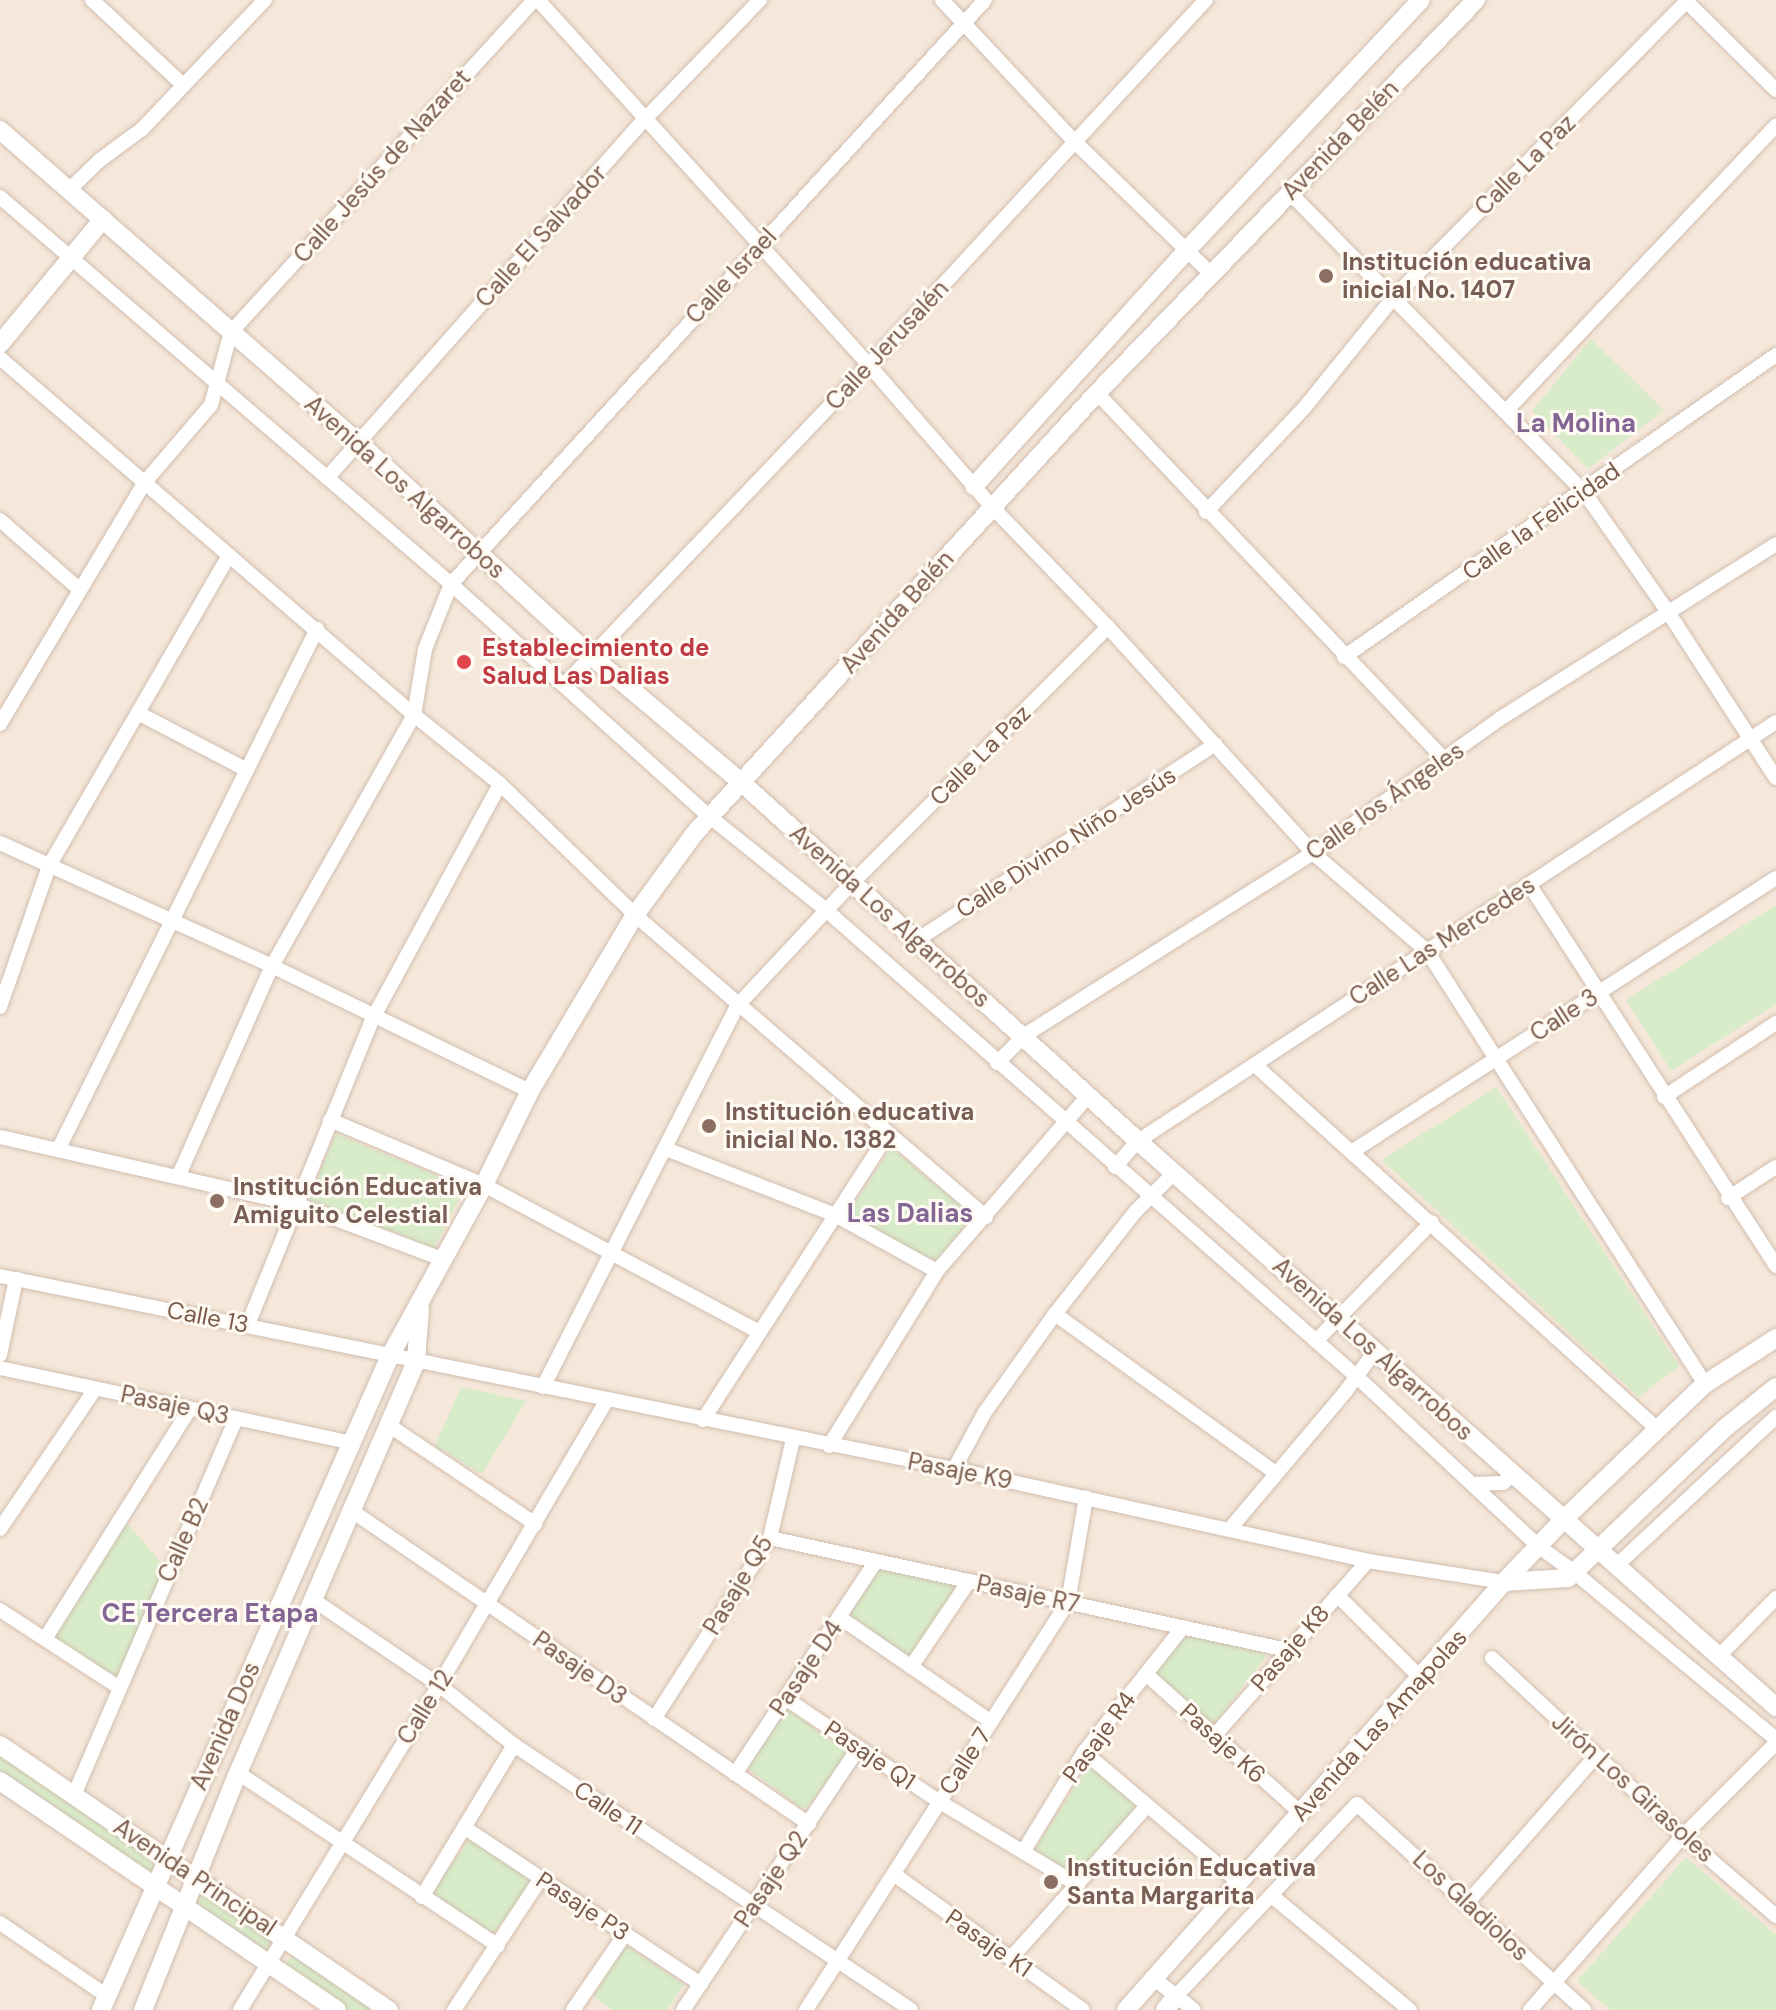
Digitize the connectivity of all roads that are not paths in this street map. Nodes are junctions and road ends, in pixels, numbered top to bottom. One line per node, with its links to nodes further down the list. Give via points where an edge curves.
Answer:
1 (92, 0): 12 (street)
2 (265, 0): 12 (street)
3 (536, 0): 14 (street); 27 (street, Calle Jesús de Nazaret)
4 (760, 0): 14 (street, Calle El Salvador)
5 (942, 0): 11 (street)
6 (985, 0): 11 (street, Calle Israel)
7 (1206, 0): 17 (street, Calle Jerusalén)
8 (1421, 0): 23 (street, Avenida Belén)
9 (1476, 0): 19 (street, Avenida Belén)
10 (1686, 1): 13 (street); 26 (street, Calle La Paz)
11 (962, 23): 17 (street); 22 (street, Calle Israel)
12 (183, 85): 18 (street, via 142,129)
13 (1776, 90)
14 (646, 118): 22 (street); 35 (street, Calle El Salvador)
15 (1776, 125): 34 (street)
16 (0, 130): 18 (street, Avenida Los Algarrobos)
17 (1076, 143): 23 (street); 31 (street, Calle Jerusalén)
18 (69, 190): 21 (street, Avenida Los Algarrobos)
19 (1289, 192): 25 (street, Avenida Belén); 26 (street)
20 (0, 197): 24 (street, Avenida Los Algarrobos)
21 (103, 219): 24 (street); 27 (street, Avenida Los Algarrobos)
22 (759, 246): 31 (street); 44 (street, Calle Israel)
23 (1187, 250): 25 (street); 38 (street, Avenida Belén)
24 (71, 259): 28 (street); 32 (street, Avenida Los Algarrobos)
25 (1210, 273): 33 (street, Avenida Belén)
26 (1395, 296): 34 (street); 41 (street, Calle La Paz, via 1305,407)
27 (231, 332): 32 (street); 35 (street, Avenida Los Algarrobos)
28 (0, 344)
29 (1776, 355): 39 (street, Calle la Felicidad)
30 (0, 358): 37 (street)
31 (869, 365): 38 (street); 51 (street, Calle Jerusalén)
32 (219, 382): 36 (street, Avenida Los Algarrobos); 37 (street, via 211,405)
33 (1097, 393): 40 (street, Avenida Belén); 41 (street)
34 (1506, 411): 39 (street)
35 (358, 442): 36 (street, Calle El Salvador); 44 (street, Avenida Los Algarrobos)
36 (327, 478): 46 (street, Avenida Los Algarrobos)
37 (145, 482): 45 (street); 47 (street)
38 (974, 486): 40 (street)
39 (1584, 492): 48 (street); 52 (street, Calle la Felicidad)
40 (993, 508): 49 (street); 64 (street, Avenida Belén)
41 (1206, 512): 52 (street)
42 (0, 520): 47 (street)
43 (1776, 544): 48 (street, Calle los Ángeles)
44 (477, 551): 46 (street, Calle Israel); 51 (street, Avenida Los Algarrobos)
45 (229, 555): 50 (street); 55 (street)
46 (451, 584): 53 (street, Avenida Los Algarrobos); 56 (street, Calle Israel, via 425,649)
47 (80, 590): 54 (street)
48 (1668, 612): 59 (street); 61 (street, Calle los Ángeles)
49 (1108, 627): 60 (street); 71 (street, Calle La Paz)
50 (317, 629): 56 (street); 62 (street)
51 (590, 655): 53 (street, Calle Jerusalén); 64 (street, Avenida Los Algarrobos)
52 (1344, 657): 61 (street)
53 (564, 685): 66 (street, Avenida Los Algarrobos)
54 (4, 707): 58 (street)
55 (138, 713): 62 (street); 69 (street)
56 (414, 715): 65 (street); 78 (street)
57 (1776, 722): 59 (street, Calle Las Mercedes)
58 (0, 724)
59 (1750, 738): 63 (street); 72 (street, Calle Las Mercedes)
60 (1215, 744): 68 (street); 76 (street, Calle Divino Niño Jesús)
61 (1444, 759): 68 (street, Calle los Ángeles)
62 (247, 770): 75 (street)
63 (1776, 778)
64 (741, 782): 66 (street, Avenida Belén); 71 (street, Avenida Los Algarrobos)
65 (500, 784): 74 (street); 83 (street)
66 (710, 817): 73 (street, Avenida Los Algarrobos); 74 (street, Avenida Belén)
67 (0, 843): 69 (street)
68 (1313, 853): 77 (street); 85 (street, Calle los Ángeles)
69 (49, 866): 75 (street); 79 (street)
70 (1776, 878): 80 (street, Calle 3)
71 (851, 884): 73 (street, Calle La Paz); 76 (street, Avenida Los Algarrobos)
72 (1529, 884): 77 (street, Calle Las Mercedes); 80 (street)
73 (826, 910): 81 (street, Calle La Paz); 87 (street, Avenida Los Algarrobos)
74 (635, 915): 81 (street); 89 (street, Avenida Belén)
75 (171, 923): 78 (street); 98 (street)
76 (917, 940): 85 (street, Avenida Los Algarrobos)
77 (1427, 951): 86 (street); 88 (street, Calle Las Mercedes)
78 (272, 966): 83 (street); 103 (street)
79 (4, 985): 82 (street)
80 (1598, 993): 86 (street, Calle 3); 91 (street)
81 (738, 1005): 94 (street); 97 (street, Calle La Paz)
82 (0, 1007)
83 (373, 1018): 89 (street); 92 (street)
84 (1776, 1023): 91 (street)
85 (1025, 1035): 87 (street, Calle los Ángeles); 90 (street, Avenida Los Algarrobos)
86 (1497, 1059): 99 (street, Calle 3); 130 (street)
87 (997, 1063): 93 (street, Avenida Los Algarrobos)
88 (1255, 1065): 96 (street, Calle Las Mercedes); 99 (street)
89 (530, 1091): 104 (street, Avenida Belén)
90 (1089, 1095): 93 (street); 96 (street, Avenida Los Algarrobos)
91 (1664, 1097): 106 (street)
92 (330, 1120): 104 (street); 107 (street)
93 (1065, 1123): 100 (street, Avenida Los Algarrobos); 109 (street)
94 (888, 1134): 108 (street); 109 (street)
95 (0, 1137): 98 (street)
96 (1138, 1141): 100 (street, Calle Las Mercedes); 102 (street, Avenida Los Algarrobos)
97 (666, 1149): 108 (street); 111 (street, Calle La Paz)
98 (58, 1150): 103 (street)
99 (1353, 1151): 110 (street)
100 (1115, 1167): 105 (street, Avenida Los Algarrobos)
101 (1776, 1167): 106 (street)
102 (1174, 1173): 105 (street); 119 (street, Avenida Los Algarrobos)
103 (178, 1177): 107 (street)
104 (484, 1185): 111 (street); 112 (street, Avenida Belén)
105 (1150, 1198): 118 (street); 123 (street, Avenida Los Algarrobos)
106 (1728, 1198): 113 (street)
107 (296, 1204): 112 (street); 120 (street)
108 (835, 1215): 114 (street); 121 (street)
109 (986, 1217): 114 (street)
110 (1432, 1222): 119 (street); 140 (street)
111 (613, 1253): 121 (street); 131 (street, Calle La Paz)
112 (444, 1260): 117 (street, Avenida Belén)
113 (1776, 1266)
114 (937, 1271): 143 (street)
115 (0, 1276): 116 (street, Calle 13)
116 (16, 1279): 120 (street, Calle 13); 125 (street)
117 (420, 1302): 126 (street, Avenida Belén); 127 (street, Avenida Belén)
118 (1055, 1314): 144 (street, via 985,1412); 145 (street)
119 (1339, 1319): 123 (street); 124 (street, Avenida Los Algarrobos)
120 (248, 1324): 126 (street, Calle 13)
121 (759, 1332): 138 (street)
122 (1776, 1338): 130 (street, Avenida Las Amapolas)
123 (1316, 1341): 129 (street, Avenida Los Algarrobos)
124 (1375, 1351): 129 (street); 146 (street, Avenida Los Algarrobos)
125 (0, 1355)
126 (390, 1356): 127 (street, Calle 13); 142 (street, Avenida Dos)
127 (416, 1361): 131 (street, Pasaje K9); 139 (street, Avenida Dos)
128 (0, 1368): 133 (street, Pasaje Q3)
129 (1356, 1376): 145 (street); 147 (street, Avenida Los Algarrobos)
130 (1705, 1384): 140 (street, Avenida Las Amapolas)
131 (543, 1387): 134 (street, Pasaje K9)
132 (1776, 1387): 156 (street, via 1725,1428)
133 (95, 1389): 135 (street, Pasaje Q3); 152 (street)
134 (606, 1401): 138 (street, Pasaje K9); 151 (street, Calle 12)
135 (190, 1409): 137 (street, Pasaje Q3); 171 (street)
136 (1776, 1417): 159 (street)
137 (236, 1418): 142 (street, Pasaje Q3); 179 (street, Calle B2)
138 (703, 1420): 141 (street, Pasaje K9)
139 (387, 1424): 149 (street, Avenida Dos); 151 (street)
140 (1656, 1428): 150 (street, Avenida Las Amapolas)
141 (793, 1439): 143 (street, Pasaje K9); 154 (street, Pasaje Q5)
142 (349, 1442): 203 (street, Avenida Dos)
143 (829, 1446): 144 (street, Pasaje K9)
144 (954, 1469): 148 (street, Pasaje K9)
145 (1274, 1472): 153 (street)
146 (1513, 1474): 147 (street, via 1503,1483); 150 (street, Avenida Los Algarrobos)
147 (1473, 1484): 155 (street, Avenida Los Algarrobos)
148 (1086, 1498): 153 (street, Pasaje K9); 166 (street, Calle 7)
149 (352, 1511): 165 (street, Avenida Dos); 167 (street, Pasaje D3)
150 (1564, 1519): 155 (street, Avenida Las Amapolas); 156 (street, Avenida Los Algarrobos)
151 (535, 1524): 167 (street, Calle 12)
152 (0, 1529)
153 (1229, 1530): 158 (street, Pasaje K9)
154 (770, 1538): 157 (street, Pasaje R7); 182 (street, Pasaje Q5)
155 (1538, 1546): 160 (street, Avenida Los Algarrobos); 162 (street, Avenida Las Amapolas)
156 (1600, 1550): 159 (street, Avenida Los Algarrobos); 160 (street)
157 (876, 1561): 161 (street, Pasaje R7); 169 (street, Pasaje D4)
158 (1368, 1561): 162 (street, Pasaje K9); 163 (street, Pasaje K8)
159 (1616, 1566): 173 (street, Avenida Los Algarrobos)
160 (1574, 1572): 162 (street, via 1568,1578); 185 (street, Avenida Los Algarrobos)
161 (969, 1581): 166 (street, Pasaje R7); 175 (street)
162 (1504, 1582): 177 (street, Avenida Las Amapolas)
163 (1337, 1595): 172 (street, Pasaje K8); 177 (street)
164 (1776, 1598): 173 (street)
165 (312, 1599): 178 (street, Calle 11); 191 (street, Avenida Dos)
166 (1068, 1602): 170 (street, Pasaje R7); 183 (street, Calle 7)
167 (487, 1603): 178 (street, Calle 12); 182 (street, Pasaje D3)
168 (0, 1610): 171 (street)
169 (839, 1617): 175 (street); 180 (street, Pasaje D4)
170 (1183, 1627): 172 (street, Pasaje R7); 176 (street, Pasaje R4)
171 (45, 1639): 179 (street)
172 (1287, 1650): 184 (street, Pasaje K8)
173 (1720, 1655): 181 (street, Avenida Los Algarrobos)
174 (1492, 1658): 190 (street, Jirón Los Girasoles)
175 (911, 1667): 183 (street)
176 (1146, 1674): 184 (street, Pasaje K6); 189 (street, Pasaje R4)
177 (1421, 1678): 197 (street, Avenida Las Amapolas)
178 (439, 1685): 187 (street, Calle 11); 201 (street, Calle 12)
179 (118, 1687): 194 (street, Calle B2)
180 (785, 1698): 188 (street, Pasaje Q1); 192 (street, Pasaje D4)
181 (1776, 1707)
182 (654, 1719): 192 (street, Pasaje D3)
183 (991, 1722): 195 (street, Calle 7)
184 (1215, 1735): 197 (street, Pasaje K6)
185 (1776, 1741): 200 (street)
186 (0, 1745): 194 (street, Avenida Principal)
187 (514, 1745): 199 (street); 213 (street, Calle 11)
188 (859, 1747): 195 (street, Pasaje Q1); 198 (street, Pasaje Q2)
189 (1084, 1752): 196 (street); 202 (street, Pasaje R4)
190 (1596, 1756): 200 (street, Jirón Los Girasoles); 212 (street)
191 (238, 1773): 201 (street); 205 (street, Avenida Dos)
192 (735, 1774): 198 (street, Pasaje D3)
193 (0, 1781): 209 (street, Avenida Principal)
194 (74, 1795): 203 (street, Avenida Principal)
195 (940, 1802): 202 (street, Pasaje Q1); 204 (street, Calle 7)
196 (1147, 1806): 207 (street); 208 (street)
197 (1300, 1812): 207 (street, Avenida Las Amapolas)
198 (809, 1824): 213 (street, Pasaje Q2)
199 (465, 1828): 206 (street, Pasaje P3); 211 (street)
200 (1683, 1836): 215 (street, Jirón Los Girasoles); 224 (street)
201 (341, 1841): 211 (street); 218 (street, Calle 12)
202 (1023, 1852): 208 (street, Pasaje Q1)
203 (168, 1858): 205 (street, Avenida Principal); 209 (street, Avenida Dos)
204 (895, 1875): 220 (street, Pasaje K1); 221 (street, Calle 7)
205 (196, 1877): 214 (street, Avenida Dos); 218 (street, Avenida Principal)
206 (541, 1878): 217 (street, Pasaje P3); 219 (street)
207 (1237, 1881): 223 (street, Avenida Las Amapolas)
208 (1078, 1885): 220 (street)
209 (155, 1887): 214 (street, Avenida Principal); 227 (street, Avenida Dos)
210 (1272, 1896): 212 (street, Los Gladiolos, via 1357,1804); 226 (street); 241 (street)
211 (422, 1897): 219 (street)
212 (1468, 1902): 224 (street, Los Gladiolos)
213 (753, 1906): 221 (street, Calle 11); 225 (street, Pasaje Q2)
214 (185, 1908): 222 (street, Avenida Principal); 229 (street, Avenida Dos)
215 (1776, 1916)
216 (0, 1923): 227 (street)
217 (625, 1934): 225 (street, Pasaje P3); 228 (street)
218 (284, 1938): 222 (street, Calle 12); 232 (street, Avenida Principal)
219 (498, 1946): 233 (street)
220 (1011, 1958): 237 (street, Pasaje K1)
221 (839, 1959): 235 (street, Calle 7); 236 (street, Calle 11)
222 (269, 1964): 230 (street, Calle 12); 231 (street, Avenida Principal)
223 (1152, 1977): 226 (street); 238 (street, Avenida Las Amapolas)
224 (1554, 1983): 242 (street); 243 (street, Los Gladiolos)
225 (701, 1984): 234 (street, Pasaje Q2)
226 (1177, 1995): 239 (street); 240 (street)
227 (104, 2003)
228 (580, 2007)
229 (143, 2010)
230 (240, 2010)
231 (337, 2010)
232 (389, 2010)
233 (454, 2010)
234 (683, 2010)
235 (806, 2010)
236 (911, 2010)
237 (1083, 2010)
238 (1126, 2010)
239 (1165, 2010)
240 (1194, 2010)
241 (1410, 2010)
242 (1530, 2010)
243 (1584, 2010)

